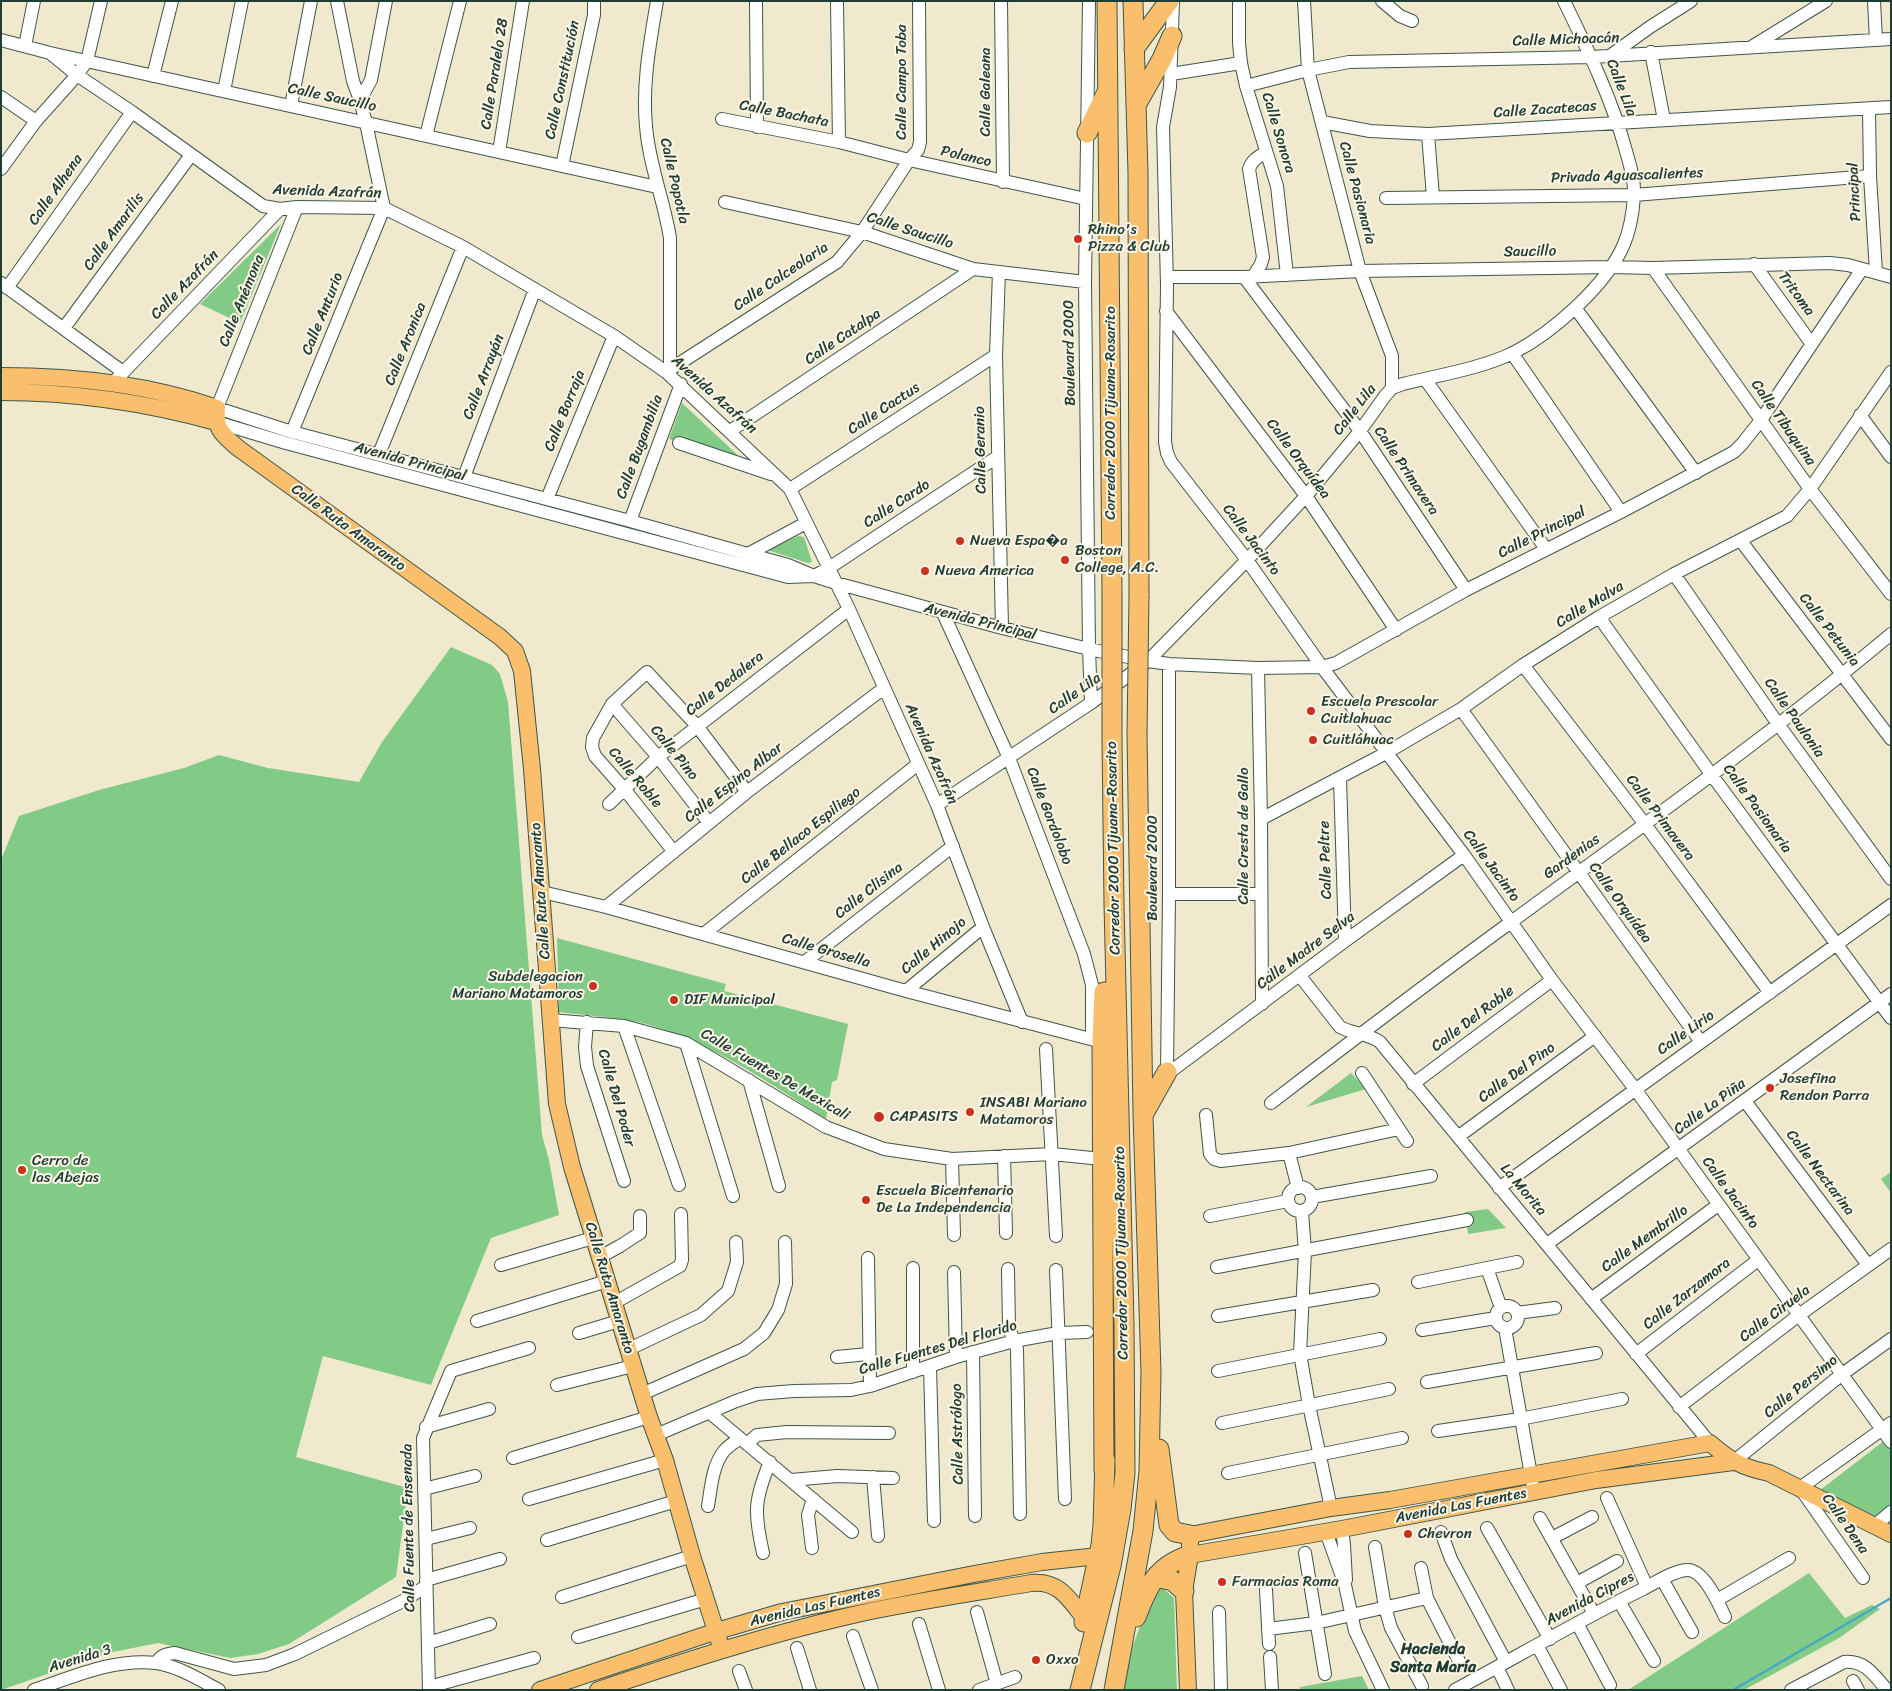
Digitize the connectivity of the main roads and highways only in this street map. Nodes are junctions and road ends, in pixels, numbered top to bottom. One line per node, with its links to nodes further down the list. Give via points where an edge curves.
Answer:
1 (1107, 1): 6 (highway, Corredor 2000 Tijuana-Rosarito)
2 (1133, 1): 5 (highway, Corredor 2000 Tijuana-Rosarito)
3 (1171, 1): 5 (highway)
4 (1172, 36): 7 (highway)
5 (1134, 49): 7 (highway, Corredor 2000 Tijuana-Rosarito)
6 (1108, 90): 8 (highway); 9 (highway, Corredor 2000 Tijuana-Rosarito)
7 (1136, 106): 10 (highway, Corredor 2000 Tijuana-Rosarito)
8 (1087, 133)
9 (1109, 173): 10 (highway, via 1124,181); 11 (highway, Corredor 2000 Tijuana-Rosarito)
10 (1138, 173): 12 (highway, Corredor 2000 Tijuana-Rosarito)
11 (1110, 213): 12 (highway, via 1124,210); 16 (highway, Corredor 2000 Tijuana-Rosarito, bridge)
12 (1138, 214): 18 (highway, Corredor 2000 Tijuana-Rosarito, bridge, via 1137,734)
13 (1, 376): 15 (main road, Avenida Principal, via 118,378 186,397)
14 (1, 392): 15 (main road, Avenida Principal, via 41,392)
15 (217, 415): 31 (main road, Calle Ruta Amaranto, via 223,435 238,448 515,651 522,671 557,1104 593,1238)
16 (1114, 904): 19 (highway, Corredor 2000 Tijuana-Rosarito); 22 (highway, via 1107,930 1097,1040 1102,1159)
17 (1167, 1072): 18 (highway)
18 (1143, 1114): 20 (highway, Corredor 2000 Tijuana-Rosarito)
19 (1124, 1324): 22 (highway); 37 (highway, Corredor 2000 Tijuana-Rosarito, via 1125,1473 1121,1509 1111,1566)
20 (1150, 1362): 25 (highway, via 1167,1518 1175,1532); 33 (highway, Corredor 2000 Tijuana-Rosarito, via 1149,1471 1144,1531)
21 (1733, 1462): 23 (main road, Avenida Las Fuentes, via 1596,1480); 23 (main road, Avenida Las Fuentes, via 1710,1443 1390,1500); 24 (main road, via 1747,1469 1769,1473)
22 (1104, 1471): 27 (highway, via 1103,1525)
23 (1332, 1523): 25 (main road, Avenida Las Fuentes, via 1259,1522); 26 (main road, Avenida Las Fuentes)
24 (1891, 1534)
25 (1190, 1535): 26 (main road)
26 (1190, 1555): 28 (highway, via 1171,1563); 29 (main road)
27 (1098, 1556): 30 (highway); 31 (main road, Avenida Las Fuentes, via 1042,1562 877,1592 782,1612)
28 (1156, 1576): 29 (highway, via 1172,1581); 33 (highway)
29 (1184, 1591): 39 (main road)
30 (1085, 1619): 32 (main road, Avenida Las Fuentes, via 1060,1590 1041,1582 872,1611); 36 (highway)
31 (717, 1631): 32 (main road, Calle Ruta Amaranto); 34 (main road, Avenida Las Fuentes)
32 (722, 1650): 35 (main road, Avenida Las Fuentes)
33 (1119, 1662): 38 (highway, Corredor 2000 Tijuana-Rosarito)
34 (540, 1690)
35 (598, 1690)
36 (1071, 1690)
37 (1080, 1690)
38 (1114, 1690)
39 (1188, 1690)

